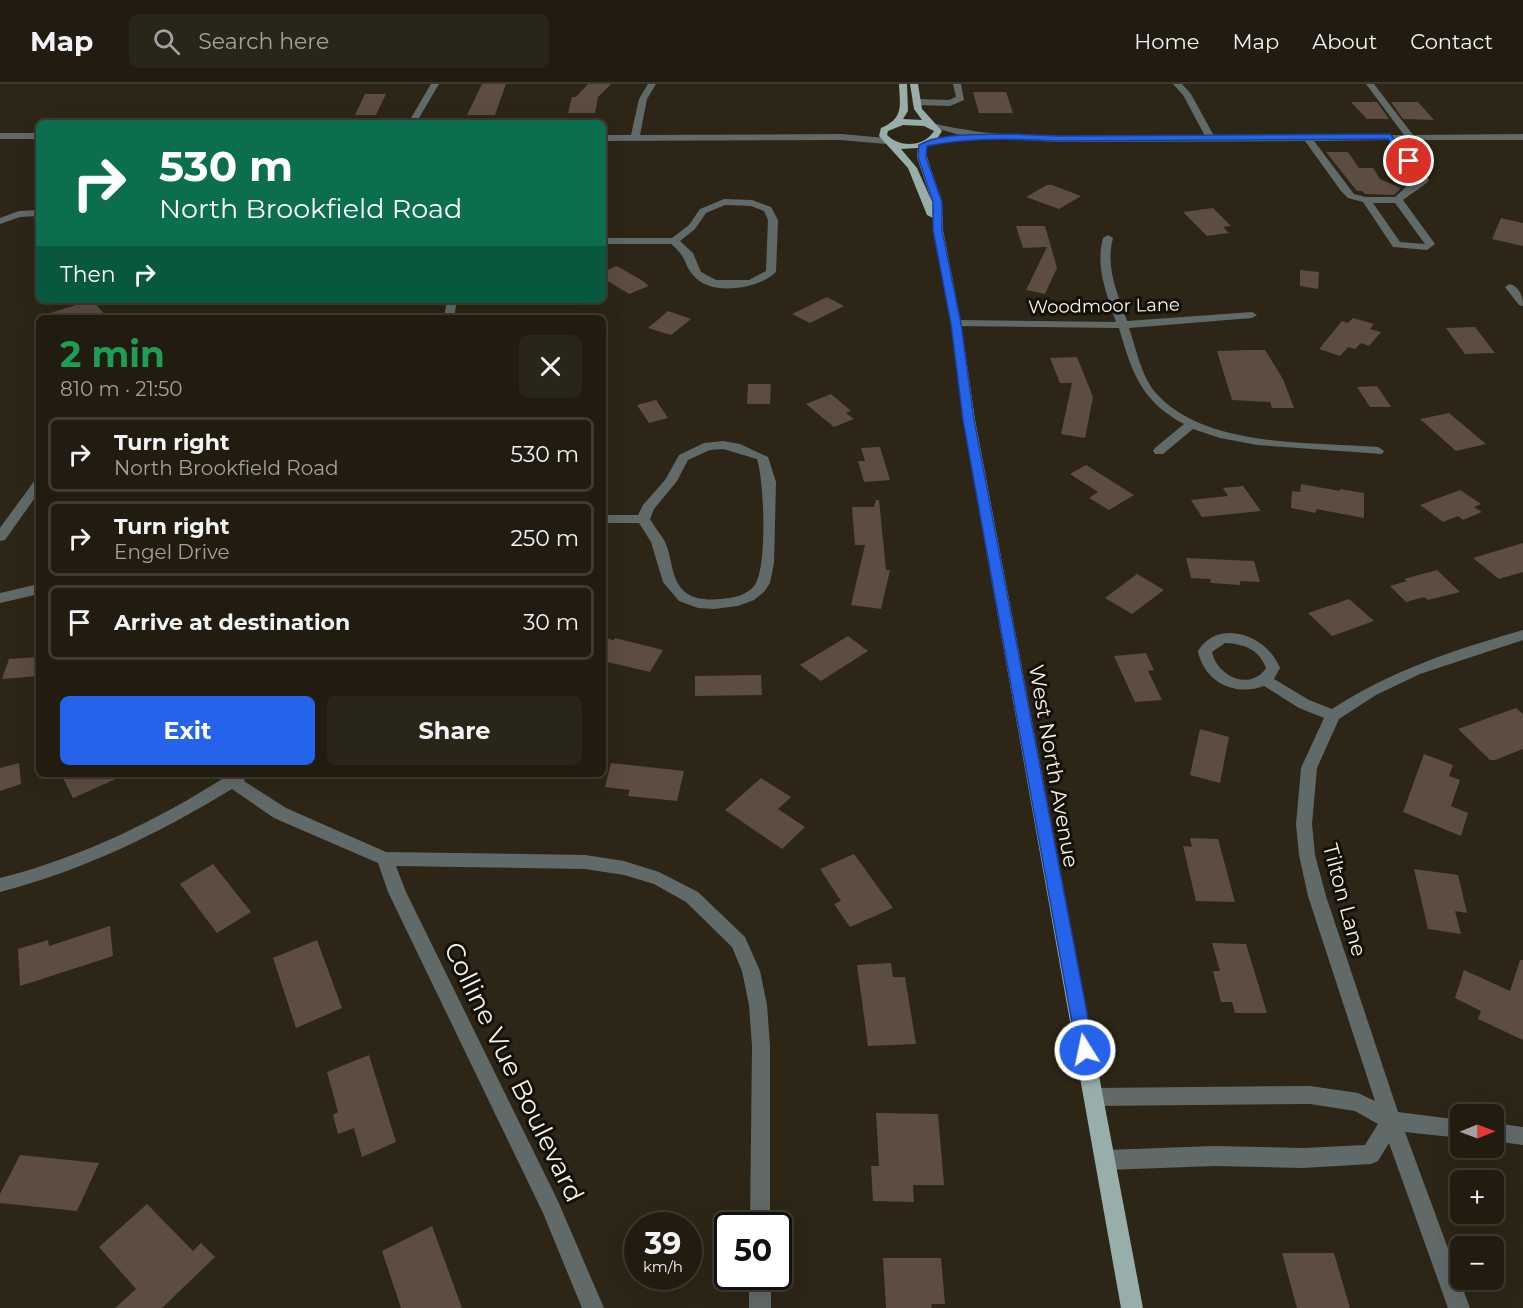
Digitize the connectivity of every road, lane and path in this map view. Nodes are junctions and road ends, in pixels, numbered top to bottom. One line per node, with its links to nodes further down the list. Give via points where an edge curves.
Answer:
1 (435, 84): 9 (street)
2 (652, 84): 21 (street, via 643,99)
3 (903, 84): 10 (main road, via 904,111)
4 (914, 84): 8 (main road)
5 (957, 84): 8 (street, via 961,98 950,103)
6 (1177, 84): 16 (street, via 1187,94)
7 (1370, 84): 19 (street)
8 (916, 102): 11 (main road)
9 (414, 120)
10 (893, 125): 11 (main road); 22 (street); 23 (main road, via 883,132)
11 (932, 125): 15 (street, via 956,132); 24 (main road, via 937,134)
12 (0, 136): 13 (street)
13 (36, 136)
14 (1523, 136): 19 (street)
15 (1011, 137): 16 (street); 24 (street)
16 (1210, 137): 17 (street)
17 (1307, 137): 18 (street); 25 (street, via 1344,189 1351,196)
18 (1390, 137): 19 (street); 26 (street, via 1424,180)
19 (1410, 137)
20 (606, 138): 21 (street)
21 (635, 138): 22 (street)
22 (798, 138): 23 (street)
23 (889, 142): 24 (main road, via 902,146); 29 (main road, West North Avenue, via 914,168)
24 (927, 143): 29 (main road, West North Avenue, via 922,157 937,202)
25 (1366, 200): 26 (street); 26 (street, via 1397,245 1427,247 1430,244)
26 (1398, 200)
27 (36, 213): 28 (street)
28 (0, 220)
29 (938, 230): 36 (main road, West North Avenue)
30 (1108, 238): 37 (street, via 1104,261)
31 (606, 241): 32 (street)
32 (674, 241): 32 (street, via 688,253 697,274 713,283 752,283 771,272 773,220 768,209 752,203 724,202 703,211 692,227)
33 (1510, 287): 34 (street)
34 (1523, 303)
35 (1252, 315): 37 (street, Woodmoor Lane)
36 (956, 324): 37 (street, Woodmoor Lane); 53 (main road, West North Avenue, via 969,420)
37 (1124, 325): 38 (street, via 1143,381 1152,395 1166,409)
38 (1192, 424): 39 (street); 40 (street, via 1243,440 1277,445)
39 (1159, 451)
40 (1378, 451)
41 (36, 487): 44 (street)
42 (606, 519): 43 (street)
43 (643, 519): 43 (street, via 657,538 667,579 681,596 709,605 738,602 762,585 768,565 769,475 762,457 723,445 708,446 683,458)
44 (0, 537)
45 (36, 590): 46 (street)
46 (0, 598)
47 (1523, 635): 49 (street, via 1415,670 1371,691)
48 (1265, 680): 49 (street)
49 (1333, 716): 54 (street, Tilton Lane, via 1309,768 1304,824 1307,855)
50 (237, 777): 51 (street, via 280,813); 52 (street, via 123,842 51,871)
51 (385, 859): 59 (street, via 542,860 624,868 659,879 692,897 717,919 740,942 758,1005); 61 (street, Colline Vue Boulevard, via 397,892 550,1206)
52 (0, 885)
53 (1094, 1097): 54 (street, via 1311,1095 1358,1102); 58 (main road, West North Avenue)
54 (1391, 1121): 55 (street); 58 (street, via 1371,1154); 64 (street, Tilton Lane)
55 (1450, 1128)
56 (1504, 1133): 57 (street)
57 (1523, 1136)
58 (1106, 1160): 63 (main road, West North Avenue)
59 (760, 1212)
60 (760, 1290): 62 (street)
61 (593, 1308)
62 (760, 1308)
63 (1132, 1308)
64 (1459, 1308)

